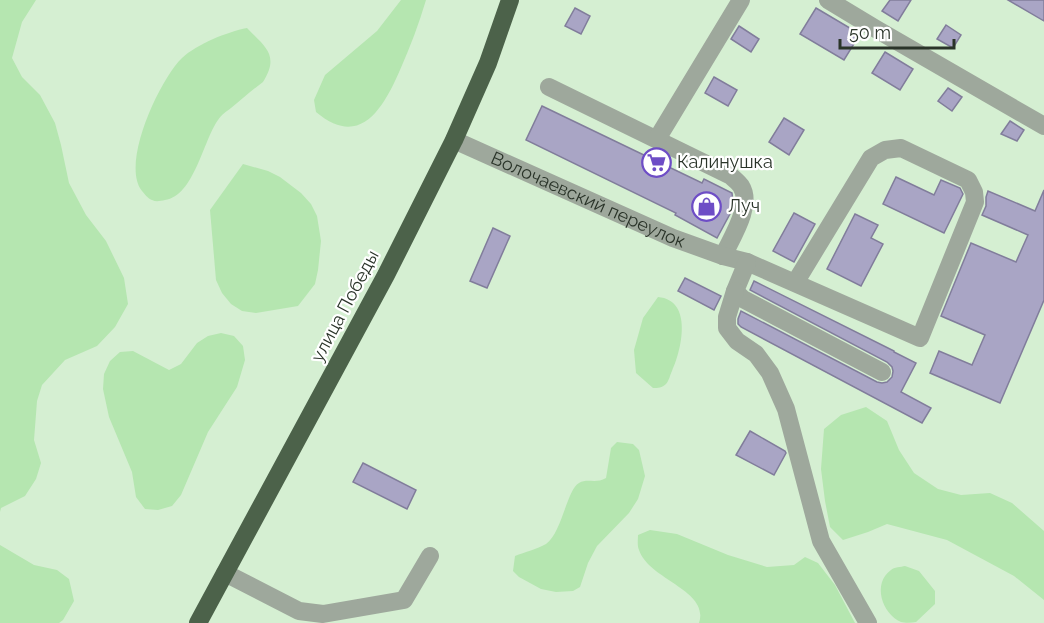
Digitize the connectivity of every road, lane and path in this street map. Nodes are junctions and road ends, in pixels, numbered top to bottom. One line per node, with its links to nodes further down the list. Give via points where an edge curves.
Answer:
1 (510, 0): 6 (highway, улица Победы)
2 (741, 0): 7 (street)
3 (828, 0): 5 (street)
4 (549, 87): 7 (street)
5 (1044, 126)
6 (454, 140): 8 (street, Волочаевский переулок, via 673,238); 14 (highway, улица Победы, via 386,275)
7 (657, 140): 8 (street, via 731,176 741,186 744,211)
8 (723, 256): 9 (street, Волочаевский переулок)
9 (747, 262): 10 (street, Волочаевский переулок); 11 (street)
10 (795, 283): 10 (street, Волочаевский переулок, via 920,338 975,202 968,180 901,148 885,150 871,158)
11 (735, 291): 12 (street); 16 (street, via 727,328 737,341 756,354 770,373 786,409 821,541)
12 (882, 372)
13 (430, 556): 14 (street, via 404,600 323,614 299,611)
14 (225, 573): 15 (highway, улица Победы)
15 (198, 623)
16 (868, 623)

